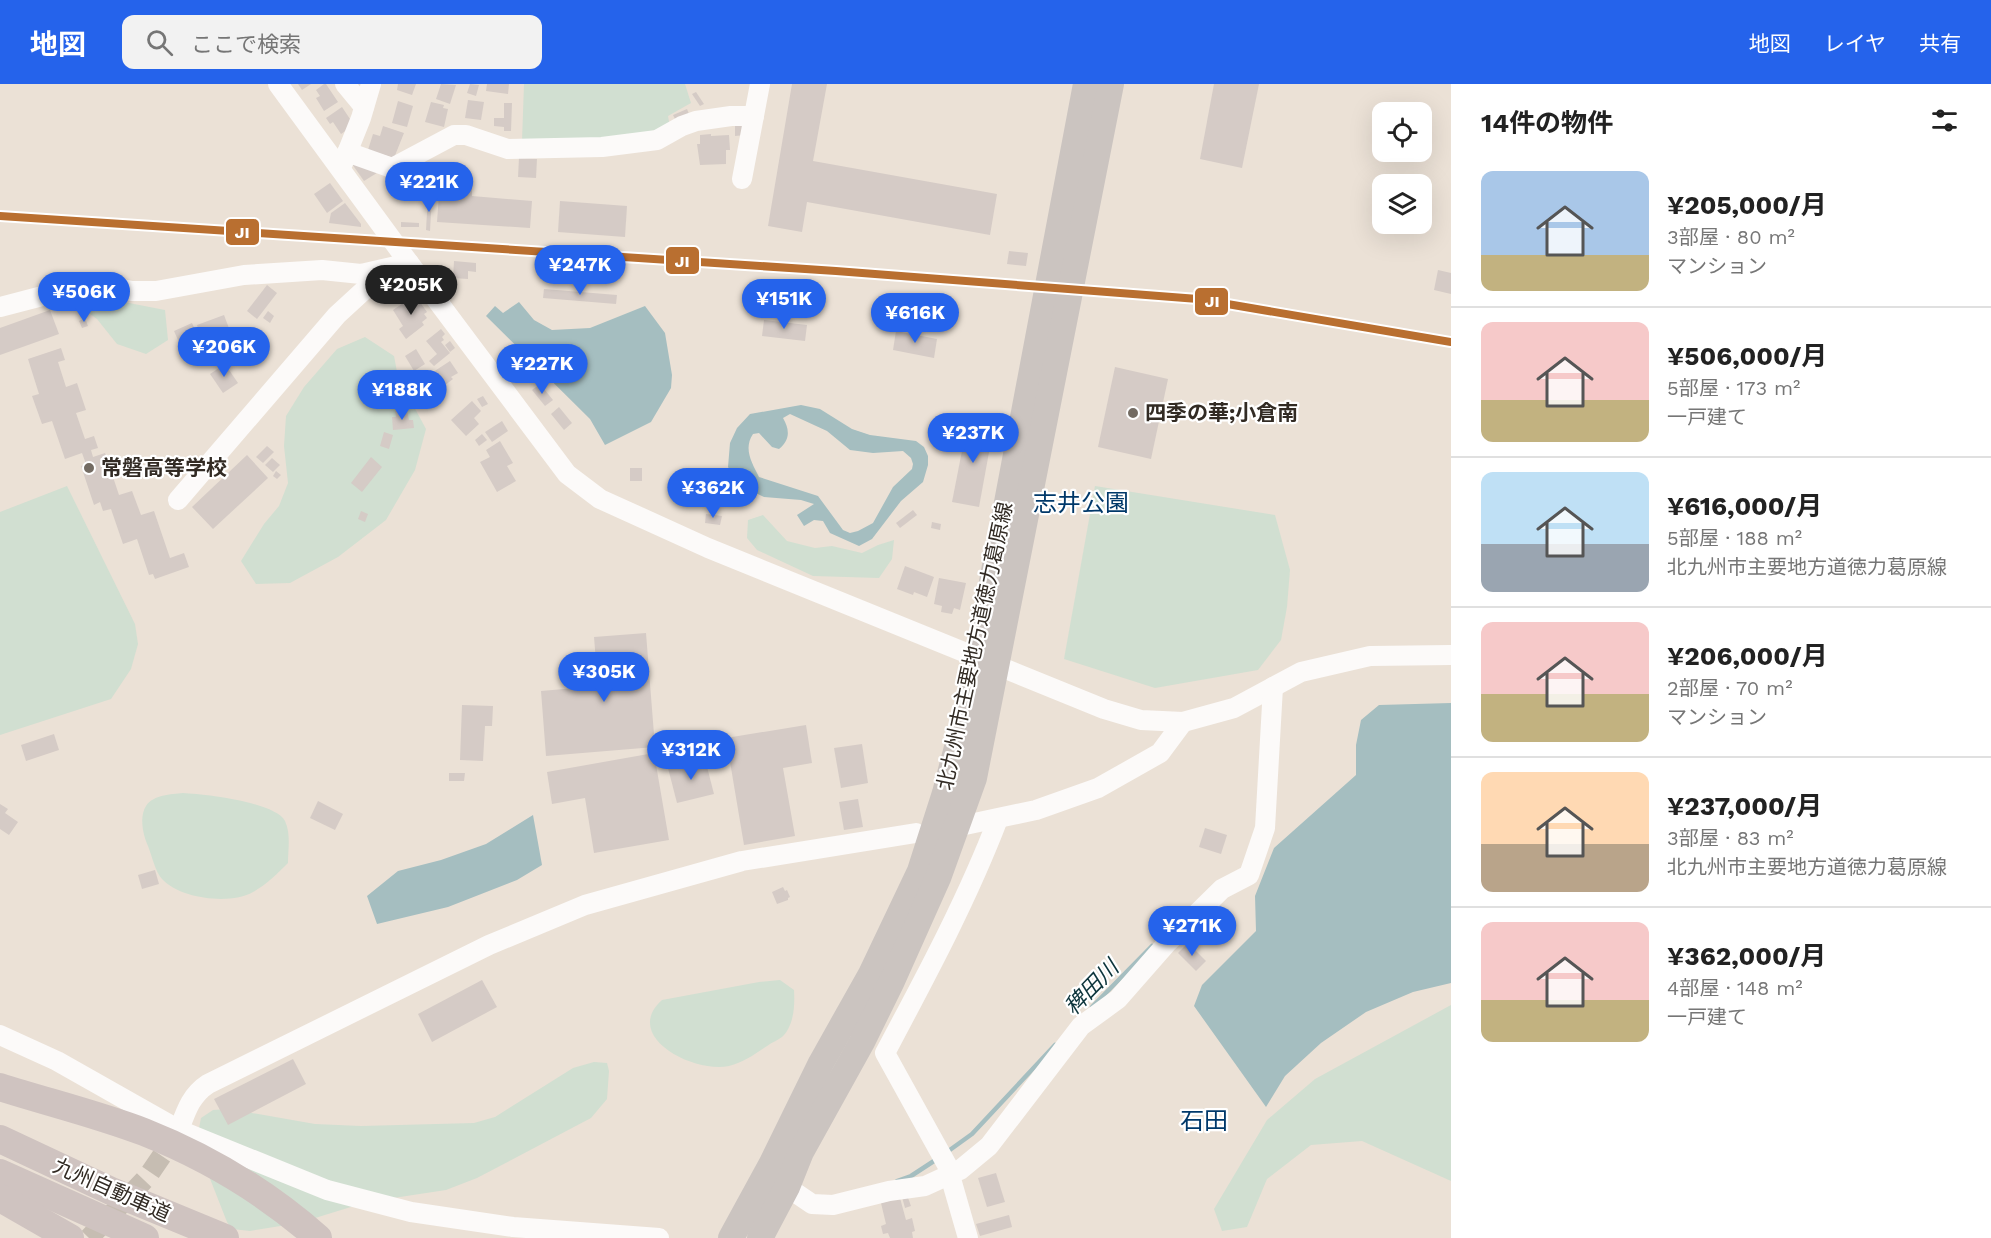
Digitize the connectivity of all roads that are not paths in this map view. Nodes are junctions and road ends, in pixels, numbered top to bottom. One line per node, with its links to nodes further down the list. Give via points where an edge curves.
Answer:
1 (278, 84): 9 (street)
2 (345, 84): 7 (street)
3 (371, 84): 7 (street)
4 (760, 84): 8 (street)
5 (1086, 84): 14 (main road, 北九州市主要地方道徳力葛原線, via 1059,224)
6 (1111, 84): 14 (main road, 北九州市主要地方道徳力葛原線, via 1084,225)
7 (364, 107): 9 (street)
8 (754, 116): 9 (street, via 696,121 657,140 602,147 508,149 466,135 454,135 392,168); 10 (street)
9 (344, 160): 11 (street)
10 (742, 179)
11 (409, 263): 12 (street); 17 (street, via 567,474 600,499 708,548)
12 (386, 270): 13 (street, via 361,274 322,270 244,275 156,291 92,283); 15 (street, via 337,315)
13 (0, 307)
14 (1050, 341): 17 (main road, 北九州市主要地方道徳力葛原線)
15 (178, 500)
16 (1451, 655): 18 (street, via 1370,656 1301,672)
17 (988, 661): 19 (street, via 1104,709 1141,720); 29 (main road, 北九州市主要地方道徳力葛原線, via 974,778 938,878 862,1042 801,1152); 37 (main road, 北九州市主要地方道徳力葛原線, via 961,732 920,871 872,974 821,1063)
18 (1273, 687): 19 (street, via 1234,708); 28 (street, via 1265,828 1249,875 1222,889 1118,999 1081,1026 989,1146)
19 (1183, 722): 20 (street, via 1160,753 1098,788)
20 (998, 819): 21 (street); 28 (street, via 982,862 885,1053)
21 (965, 825)
22 (916, 833): 25 (street, via 742,861 585,905 489,945 208,1084 196,1092)
23 (0, 1035): 25 (street, via 57,1061)
24 (0, 1087): 35 (highway, via 144,1132 221,1168 286,1209)
25 (179, 1130): 31 (street, via 327,1190)
26 (0, 1139): 34 (highway, 九州自動車道)
27 (0, 1173): 33 (highway, 九州自動車道)
28 (951, 1175): 29 (street, via 925,1186 833,1205 812,1204); 39 (street)
29 (787, 1187): 38 (main road, 北九州市主要地方道徳力葛原線)
30 (0, 1198): 32 (highway)
31 (509, 1232): 36 (street)
32 (70, 1238)
33 (145, 1238)
34 (225, 1238)
35 (318, 1238)
36 (659, 1238)
37 (731, 1238)
38 (760, 1238)
39 (968, 1238)

